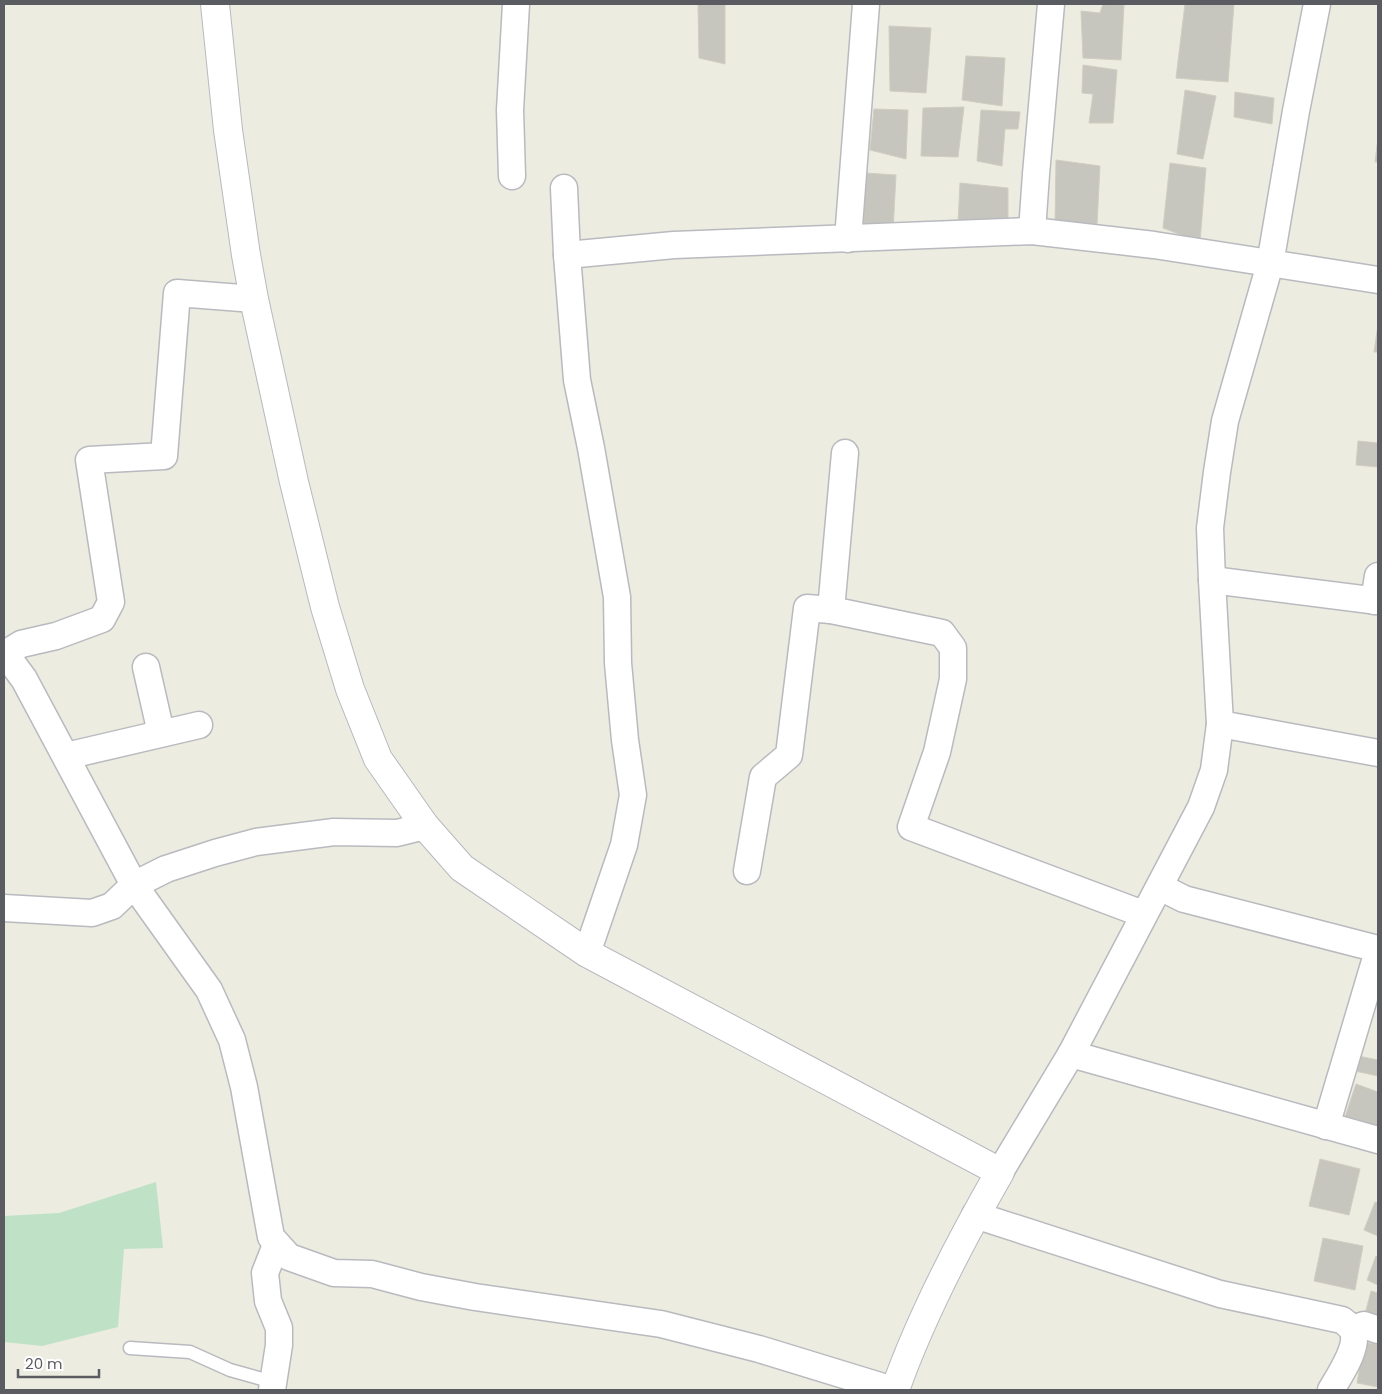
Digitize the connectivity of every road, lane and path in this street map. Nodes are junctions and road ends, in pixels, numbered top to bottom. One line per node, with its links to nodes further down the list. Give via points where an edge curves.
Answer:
1 (215, 4): 13 (street, via 230,140)
2 (516, 4): 6 (street, via 510,110)
3 (866, 4): 9 (street)
4 (1051, 4): 8 (street)
5 (1317, 4): 11 (street)
6 (512, 176)
7 (564, 188): 10 (street)
8 (1032, 231): 9 (street); 11 (street, via 1154,245)
9 (848, 239): 10 (street, via 674,245)
10 (567, 255): 32 (street, via 577,380 617,597 618,663 633,795 624,845)
11 (1270, 264): 12 (street); 15 (street, via 1225,421 1210,528)
12 (1378, 280)
13 (254, 299): 18 (street, via 177,293 164,456 89,460 111,602 102,620 21,644); 25 (street, via 294,482 325,607 350,689 378,759)
14 (845, 454): 17 (street)
15 (1212, 580): 16 (street); 20 (street)
16 (1377, 593)
17 (831, 610): 26 (street, via 807,608 789,755 763,777); 30 (street, via 942,633 953,648 953,679 937,752 911,827)
18 (4, 653): 24 (street, via 24,679)
19 (146, 667): 22 (street)
20 (1220, 724): 23 (street); 28 (street, via 1214,770 1208,788)
21 (199, 725): 22 (street)
22 (161, 734): 24 (street)
23 (1378, 753)
24 (66, 756): 27 (street)
25 (425, 826): 27 (street, via 397,833 334,832 256,842 166,869); 32 (street, via 462,868)
26 (747, 871)
27 (134, 885): 29 (street, via 112,906 92,913); 38 (street, via 209,990 232,1040 244,1087 271,1237)
28 (1160, 887): 30 (street); 31 (street, via 1184,899)
29 (4, 908)
30 (1143, 914): 33 (street)
31 (1378, 950): 34 (street)
32 (587, 953): 36 (street)
33 (1071, 1054): 34 (street); 36 (street)
34 (1326, 1126): 35 (street)
35 (1378, 1140)
36 (1000, 1172): 37 (street)
37 (975, 1216): 39 (street, via 1220,1294 1342,1320); 43 (street, via 918,1332)
38 (276, 1245): 42 (street, via 265,1273 268,1301 279,1328); 43 (street, via 289,1257 334,1273 372,1274 475,1298 661,1324 759,1349)
39 (1352, 1329): 40 (street, via 1364,1325); 44 (street, via 1354,1339 1350,1356)
40 (1378, 1330)
41 (130, 1348): 42 (lane, via 190,1352)
42 (272, 1386)
43 (894, 1390)
44 (1331, 1390)

